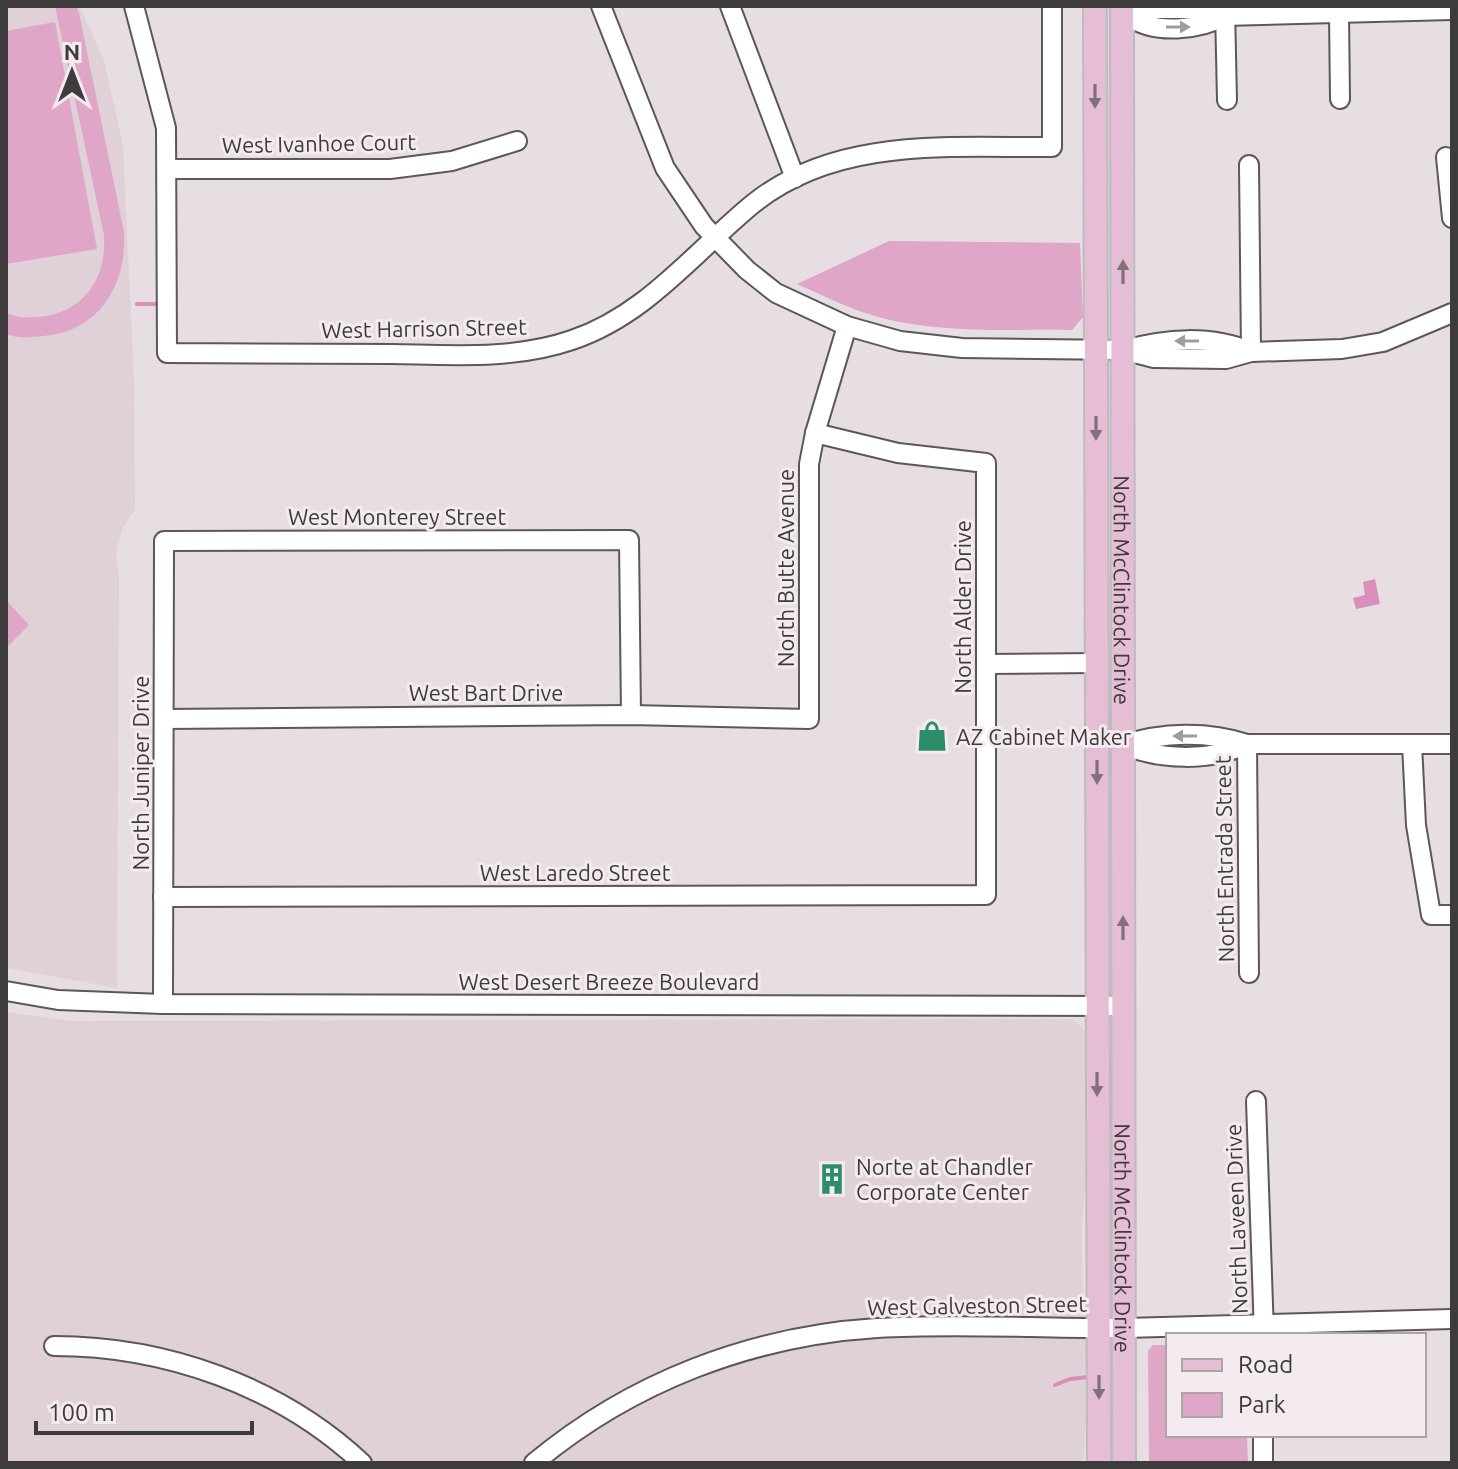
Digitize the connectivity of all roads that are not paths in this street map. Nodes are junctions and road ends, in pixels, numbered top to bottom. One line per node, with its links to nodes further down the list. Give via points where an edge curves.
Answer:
1 (134, 6): 15 (street, via 161,102)
2 (601, 6): 18 (street, via 665,168)
3 (730, 6): 16 (street)
4 (1052, 6): 16 (street, West Harrison Street, via 1052,147 883,151 853,156)
5 (1095, 6): 21 (main road, North McClintock Drive, one-way to 21)
6 (1452, 10): 9 (street)
7 (1225, 11): 8 (street, via 1145,9); 9 (street); 11 (street)
8 (1125, 14): 22 (main road, North McClintock Drive, one-way to 8)
9 (1339, 14): 10 (street)
10 (1340, 99)
11 (1227, 100)
12 (517, 141): 15 (street, West Ivanhoe Court, via 452,161 390,169)
13 (1446, 157): 17 (street)
14 (1249, 165): 23 (street)
15 (167, 169): 18 (street, West Harrison Street, via 167,353 482,355 540,349 601,329 629,313)
16 (795, 178): 18 (street, West Harrison Street, via 757,201)
17 (1452, 218)
18 (714, 239): 20 (street, via 776,293)
19 (1452, 313): 23 (street, via 1383,342)
20 (847, 326): 21 (street, via 935,346); 24 (street, North Butte Avenue)
21 (1096, 350): 22 (street); 26 (main road, North McClintock Drive, one-way to 26)
22 (1123, 350): 23 (street, via 1154,341 1226,341); 34 (main road, North McClintock Drive)
23 (1251, 352)
24 (815, 433): 27 (street, North Alder Drive, via 898,453 986,463); 30 (street, North Butte Avenue, via 807,493)
25 (164, 541): 28 (street, West Monterey Street, via 629,540); 29 (street, North Juniper Drive)
26 (1098, 663): 27 (street); 41 (main road, North McClintock Drive, one-way to 41)
27 (986, 664): 35 (street, North Alder Drive)
28 (631, 715): 29 (street, West Bart Drive); 30 (street, West Bart Drive)
29 (164, 719): 36 (street, North Juniper Drive)
30 (809, 719)
31 (1247, 744): 32 (street); 34 (street, via 1223,736 1148,736); 38 (street, North Entrada Street)
32 (1412, 744): 33 (street); 37 (street, via 1415,817 1431,915)
33 (1452, 744)
34 (1123, 745): 42 (main road, North McClintock Drive, one-way to 34)
35 (986, 895): 36 (street, West Laredo Street)
36 (163, 897): 40 (street, North Juniper Drive)
37 (1452, 915)
38 (1249, 973)
39 (6, 991): 40 (street, West Desert Breeze Boulevard, via 95,1003)
40 (163, 1004): 41 (street, West Desert Breeze Boulevard)
41 (1097, 1006): 42 (street, West Desert Breeze Boulevard); 45 (main road, North McClintock Drive, one-way to 45)
42 (1123, 1006): 46 (main road, North McClintock Drive)
43 (1256, 1101): 47 (street, North Laveen Drive)
44 (1452, 1319): 47 (street, West Galveston Street)
45 (1099, 1327): 46 (street, West Galveston Street); 51 (street, West Galveston Street, via 898,1327 765,1344 633,1396); 52 (main road, North McClintock Drive, one-way to 52)
46 (1125, 1328): 47 (street, West Galveston Street); 53 (main road, North McClintock Drive)
47 (1264, 1330)
48 (54, 1346): 50 (street, via 109,1348 204,1371 289,1410)
49 (1263, 1437): 54 (street)
50 (362, 1463)
51 (534, 1463)
52 (1099, 1463)
53 (1124, 1463)
54 (1263, 1463)

